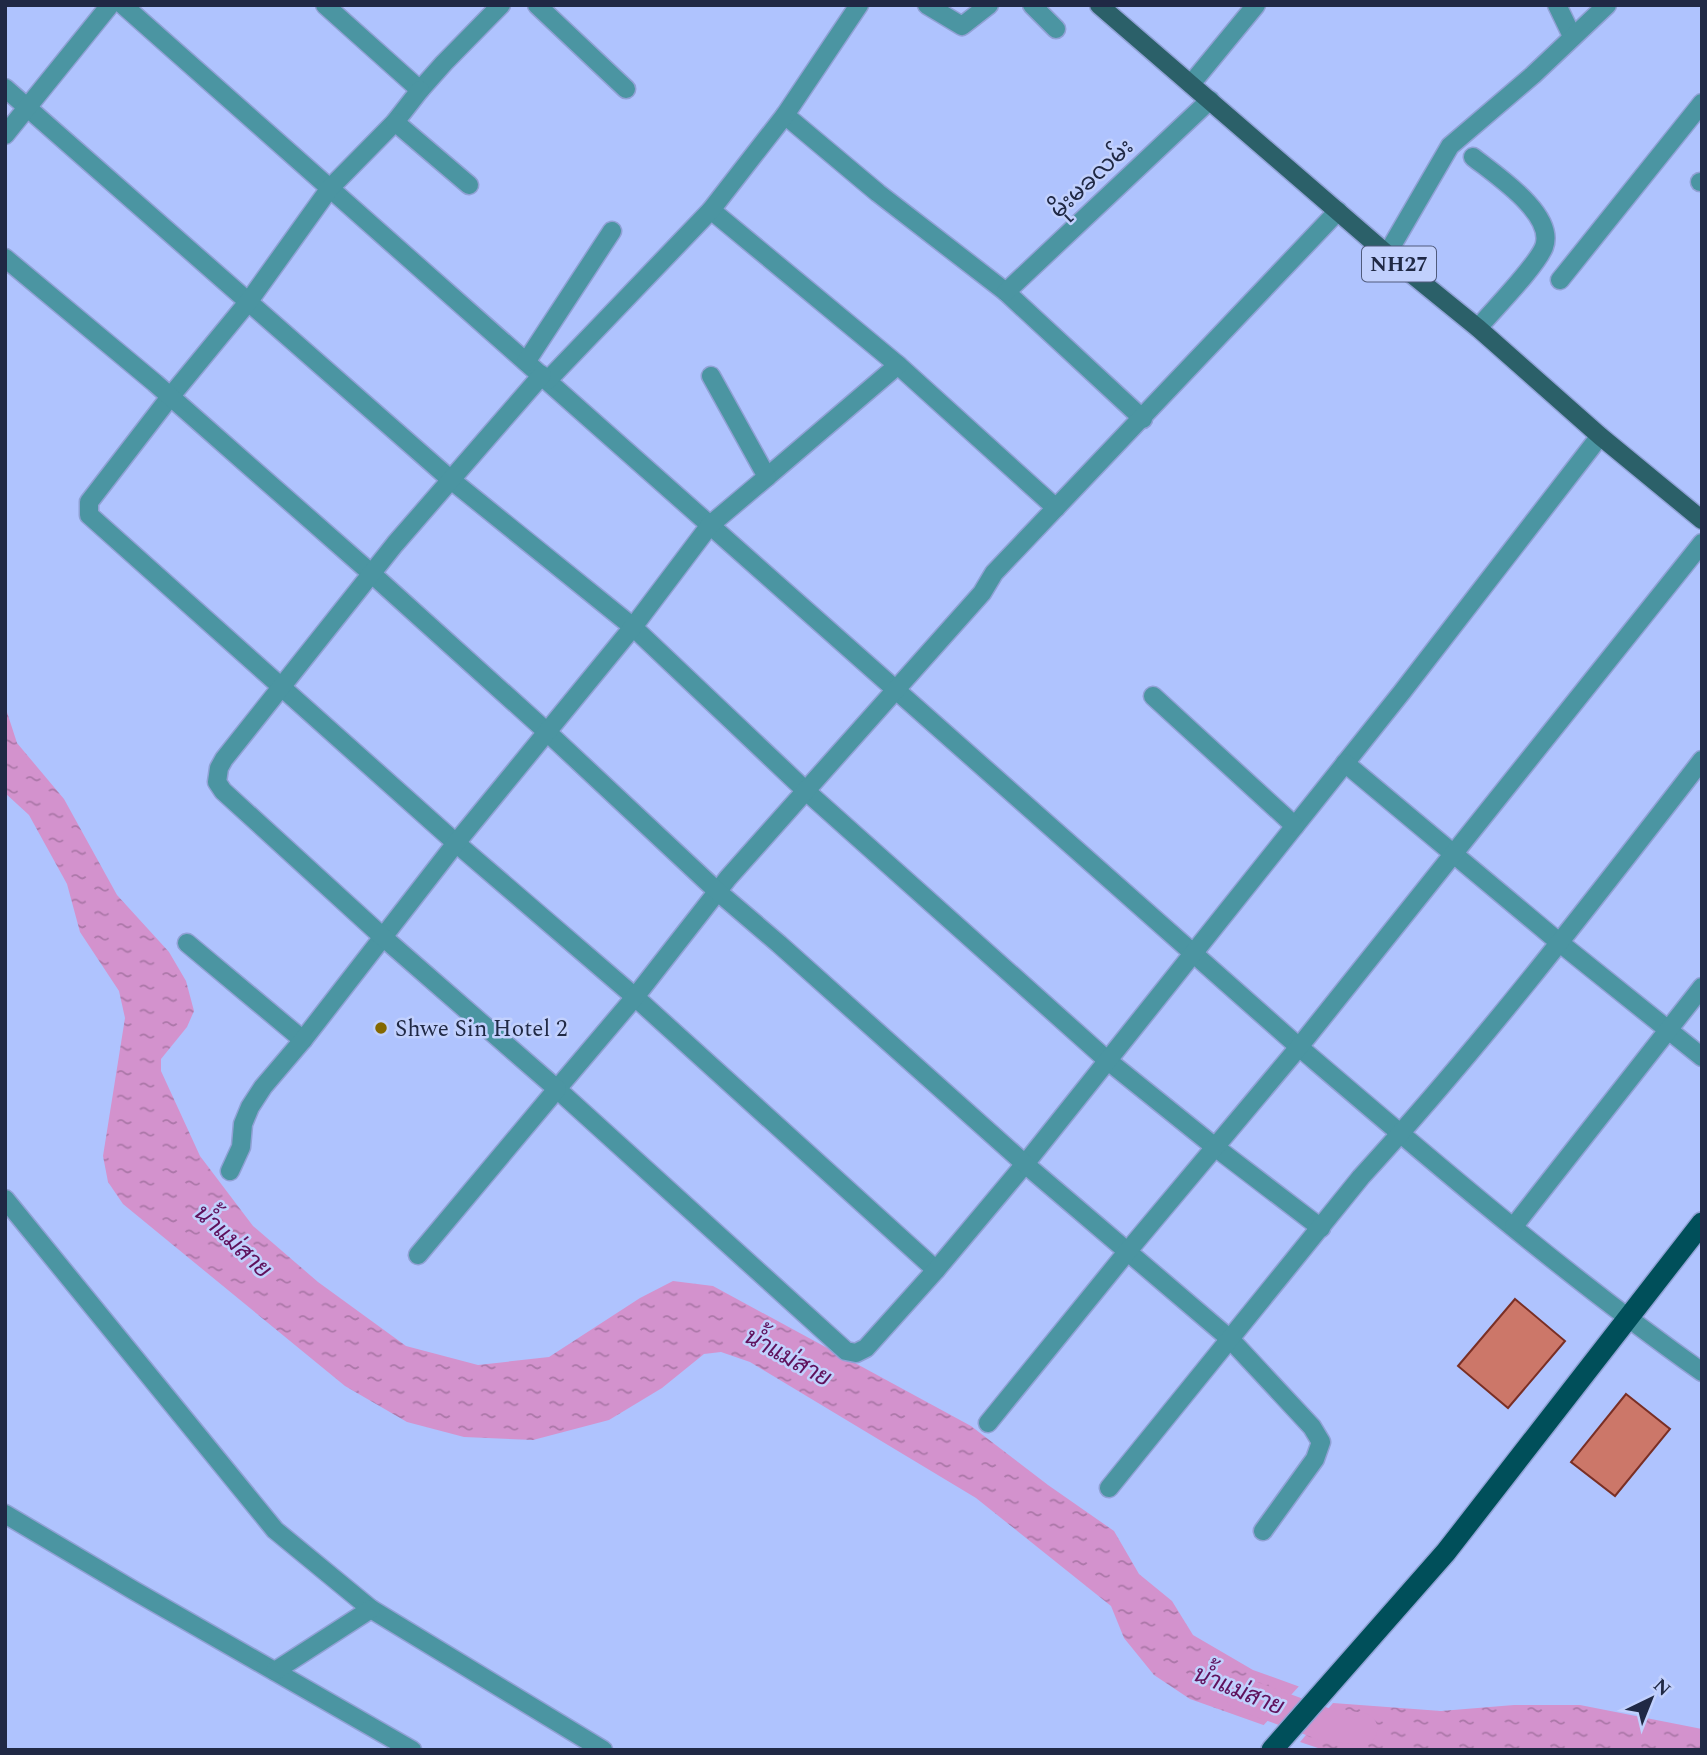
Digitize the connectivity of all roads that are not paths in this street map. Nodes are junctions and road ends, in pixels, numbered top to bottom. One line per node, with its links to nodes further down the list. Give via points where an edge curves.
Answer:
1 (110, 5): 22 (street)
2 (123, 5): 28 (street)
3 (325, 5): 19 (street)
4 (501, 5): 19 (street)
5 (537, 5): 18 (street)
6 (859, 5): 23 (street)
7 (927, 5): 8 (street, via 962,26)
8 (989, 5)
9 (1032, 5): 14 (street)
10 (1099, 5): 16 (main road, NH27)
11 (1256, 5): 16 (street)
12 (1557, 5): 15 (street)
13 (1606, 5): 15 (street)
14 (1056, 29)
15 (1572, 36): 32 (street, via 1450,146)
16 (1191, 84): 20 (main road, NH27)
17 (5, 88): 22 (street)
18 (626, 89)
19 (420, 90): 24 (street)
20 (1210, 100): 30 (main road, NH27); 35 (street, မိုးမခလမ်း)
21 (1702, 103): 34 (street)
22 (29, 107): 25 (street); 36 (street)
23 (785, 115): 29 (street); 35 (street)
24 (395, 122): 27 (street); 28 (street)
25 (5, 135)
26 (1473, 157): 37 (street, via 1527,201 1545,236 1544,247 1529,269)
27 (469, 185)
28 (330, 188): 36 (street); 38 (street)
29 (711, 210): 39 (street); 41 (street)
30 (1338, 211): 32 (main road, NH27); 43 (street)
31 (612, 231): 38 (street)
32 (1387, 254): 37 (main road, NH27)
33 (5, 258): 42 (street)
34 (1560, 280)
35 (1006, 292): 43 (street)
36 (249, 301): 42 (street); 46 (street)
37 (1478, 328): 44 (main road, NH27)
38 (526, 362): 41 (street)
39 (898, 365): 45 (street); 47 (street)
40 (711, 376): 45 (street)
41 (545, 378): 46 (street); 49 (street)
42 (170, 397): 51 (street); 53 (street, via 89,502 89,515)
43 (1143, 419): 47 (street)
44 (1600, 436): 48 (main road, NH27); 58 (street)
45 (767, 477): 49 (street)
46 (450, 479): 51 (street); 52 (street)
47 (1055, 508): 54 (street)
48 (1702, 520)
49 (710, 525): 52 (street); 54 (street)
50 (1702, 543): 62 (street)
51 (372, 574): 53 (street); 56 (street)
52 (633, 627): 56 (street); 59 (street)
53 (281, 688): 61 (street); 64 (street, via 224,758 217,782)
54 (895, 689): 59 (street); 67 (street)
55 (1153, 696): 60 (street)
56 (547, 731): 61 (street); 63 (street)
57 (1702, 760): 66 (street)
58 (1345, 763): 60 (street); 62 (street)
59 (806, 791): 63 (street); 74 (street)
60 (1295, 826): 67 (street)
61 (456, 844): 64 (street); 69 (street)
62 (1453, 853): 66 (street); 72 (street)
63 (717, 891): 69 (street); 78 (street)
64 (384, 938): 71 (street); 75 (street)
65 (187, 943): 71 (street)
66 (1560, 943): 70 (street); 76 (street)
67 (1195, 953): 72 (street); 74 (street)
68 (1702, 987): 70 (street)
69 (635, 997): 75 (street); 86 (street)
70 (1667, 1030): 73 (street); 82 (street)
71 (303, 1040): 79 (street, via 250,1107)
72 (1299, 1047): 76 (street); 77 (street)
73 (1702, 1057)
74 (1107, 1060): 77 (street); 78 (street)
75 (556, 1090): 85 (street); 86 (street, via 846,1351 866,1348)
76 (1400, 1134): 82 (street); 83 (street)
77 (1215, 1147): 83 (street); 84 (street)
78 (1025, 1164): 84 (street); 86 (street)
79 (230, 1171)
80 (5, 1199): 94 (street, via 275,1530)
81 (1702, 1223): 87 (highway)
82 (1514, 1226): 87 (street)
83 (1321, 1228): 88 (street)
84 (1127, 1252): 88 (street); 90 (street)
85 (418, 1255)
86 (936, 1270)
87 (1628, 1319): 89 (street); 98 (highway, via 1446,1552)
88 (1230, 1339): 91 (street); 93 (street, via 1321,1443 1315,1459)
89 (1702, 1372)
90 (988, 1423)
91 (1109, 1488)
92 (5, 1514): 95 (street)
93 (1263, 1531)
94 (371, 1609): 95 (street); 97 (street)
95 (275, 1671): 96 (street)
96 (412, 1750)
97 (603, 1750)
98 (1272, 1750)

